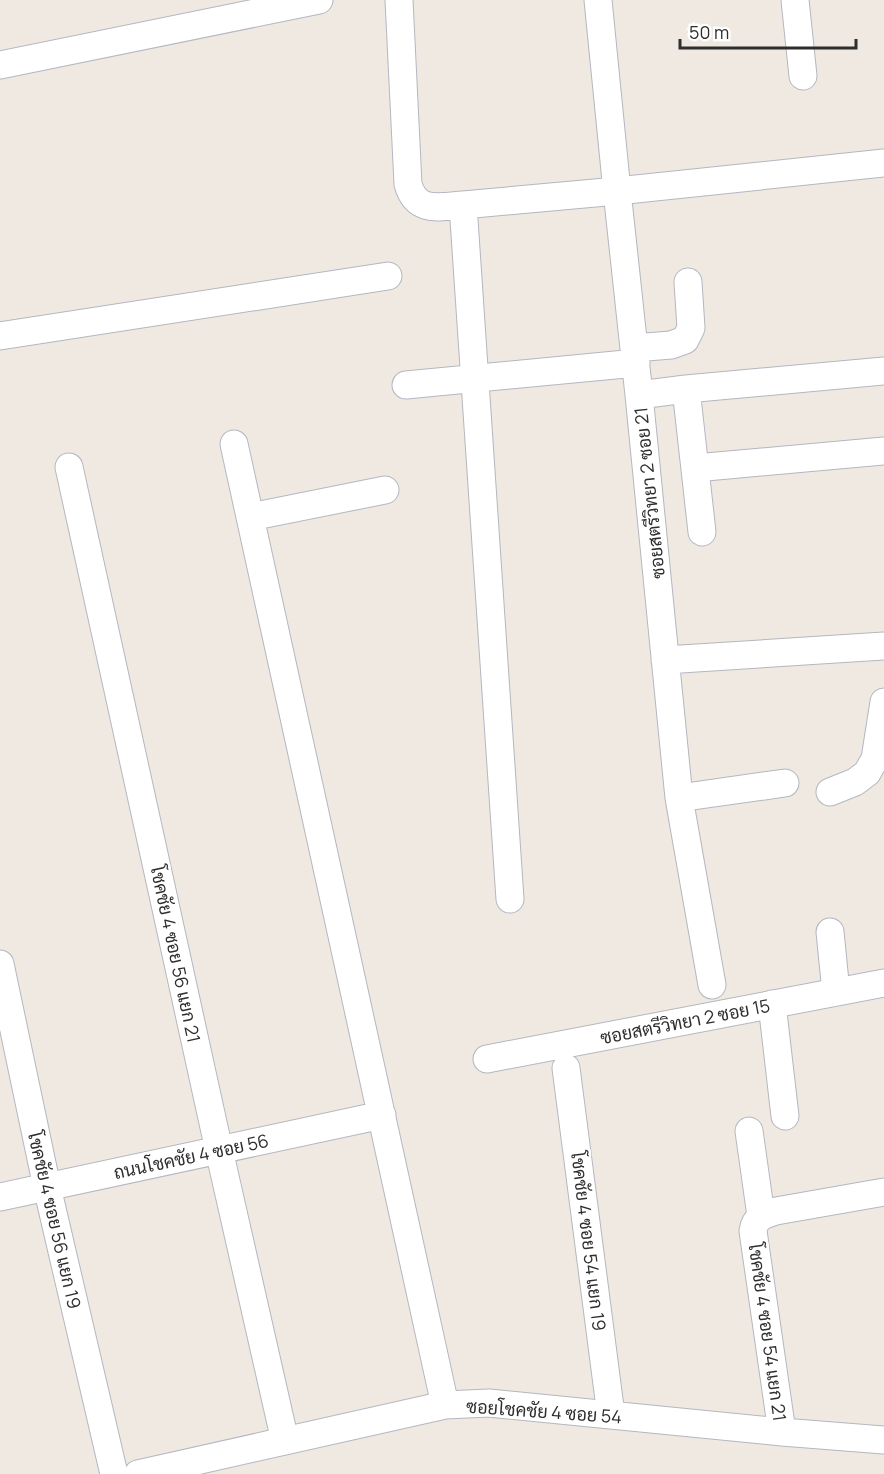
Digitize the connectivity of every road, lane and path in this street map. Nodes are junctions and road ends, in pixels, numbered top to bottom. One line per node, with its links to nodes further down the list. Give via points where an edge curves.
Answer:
1 (319, 0): 5 (street)
2 (399, 0): 9 (street, via 410,194 425,205)
3 (598, 0): 8 (street, ซอยสตรีวิทยา 2 ซอย 21)
4 (795, 0): 6 (street)
5 (0, 65)
6 (803, 76)
7 (884, 163): 8 (street)
8 (617, 191): 9 (street); 13 (street, ซอยสตรีวิทยา 2 ซอย 21)
9 (463, 205): 15 (street)
10 (388, 276): 12 (street)
11 (688, 282): 13 (street, via 690,328 686,340)
12 (0, 336)
13 (635, 356): 15 (street); 18 (street, ซอยสตรีวิทยา 2 ซอย 21)
14 (884, 371): 17 (street)
15 (474, 378): 16 (street); 32 (street)
16 (406, 385)
17 (686, 390): 18 (street); 22 (street)
18 (639, 395): 27 (street, ซอยสตรีวิทยา 2 ซอย 21)
19 (234, 444): 24 (street)
20 (884, 451): 22 (street)
21 (69, 467): 44 (street, โชคชัย 4 ซอย 56 แยก 21)
22 (695, 468): 25 (street)
23 (385, 490): 24 (street)
24 (250, 517): 41 (street)
25 (702, 532)
26 (884, 646): 27 (street)
27 (665, 660): 31 (street, ซอยสตรีวิทยา 2 ซอย 21)
28 (884, 702): 30 (street, via 875,759 867,773)
29 (785, 783): 31 (street)
30 (830, 792)
31 (679, 798): 36 (street, ซอยสตรีวิทยา 2 ซอย 21)
32 (510, 899)
33 (830, 932): 37 (street)
34 (0, 964): 45 (street, โชคชัย 4 ซอย 56 แยก 19)
35 (884, 983): 37 (street, ซอยสตรีวิทยา 2 ซอย 15)
36 (712, 985)
37 (836, 992): 38 (street, ซอยสตรีวิทยา 2 ซอย 15)
38 (772, 1004): 39 (street, ซอยสตรีวิทยา 2 ซอย 15); 42 (street)
39 (487, 1059)
40 (566, 1068): 50 (street, โชคชัย 4 ซอย 54 แยก 19)
41 (382, 1115): 44 (street, ถนนโชคชัย 4 ซอย 56); 49 (street)
42 (785, 1116)
43 (749, 1131): 48 (street)
44 (219, 1150): 45 (street, ถนนโชคชัย 4 ซอย 56); 53 (street, โชคชัย 4 ซอย 56 แยก 21)
45 (47, 1187): 47 (street, ถนนโชคชัย 4 ซอย 56); 54 (street, โชคชัย 4 ซอย 56 แยก 19)
46 (884, 1192): 48 (street, โชคชัย 4 ซอย 54 แยก 21)
47 (0, 1197)
48 (761, 1216): 51 (street, โชคชัย 4 ซอย 54 แยก 21, via 753,1231)
49 (446, 1405): 50 (street, ซอยโชคชัย 4 ซอย 54, via 489,1403); 53 (street, ซอยโชคชัย 4 ซอย 54)
50 (611, 1415): 51 (street, ซอยโชคชัย 4 ซอย 54)
51 (782, 1432): 52 (street, ซอยโชคชัย 4 ซอย 54)
52 (884, 1440)
53 (285, 1442): 55 (street, ซอยโชคชัย 4 ซอย 54)
54 (114, 1474)
55 (138, 1474)

